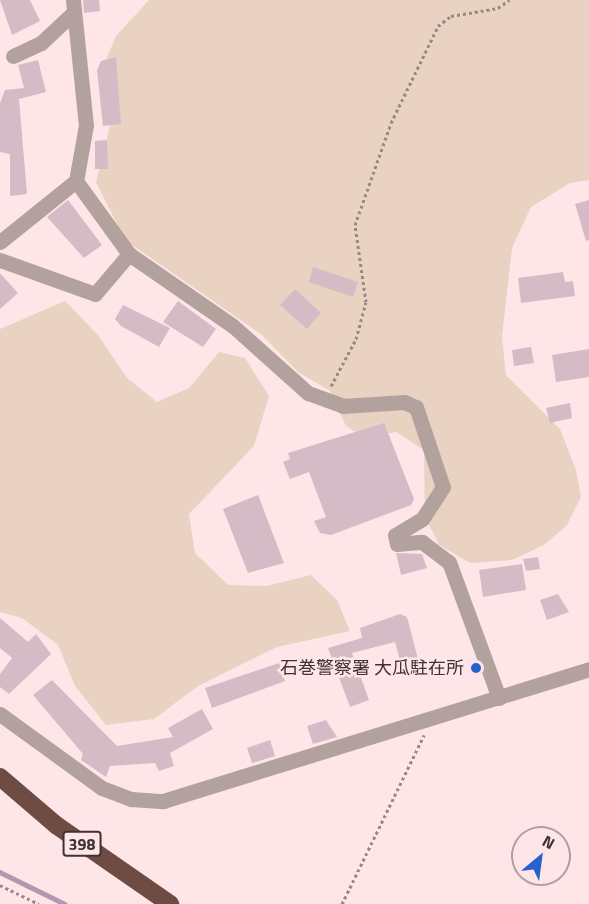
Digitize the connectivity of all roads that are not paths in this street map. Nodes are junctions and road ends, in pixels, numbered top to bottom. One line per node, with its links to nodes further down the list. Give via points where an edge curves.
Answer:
1 (74, 6): 2 (street, via 41,43); 3 (street, via 86,125)
2 (13, 56)
3 (76, 181): 4 (street); 5 (street)
4 (0, 242)
5 (129, 254): 6 (street, via 95,294); 8 (street, via 233,326 323,401 344,406 404,402 416,407 443,487 422,519 394,535 397,544 422,542 449,562)
6 (0, 260)
7 (589, 669): 8 (street)
8 (499, 698): 9 (street, via 163,801 131,799 102,788)
9 (0, 714)
10 (0, 777): 11 (highway, 398, via 56,825)
11 (170, 904)

